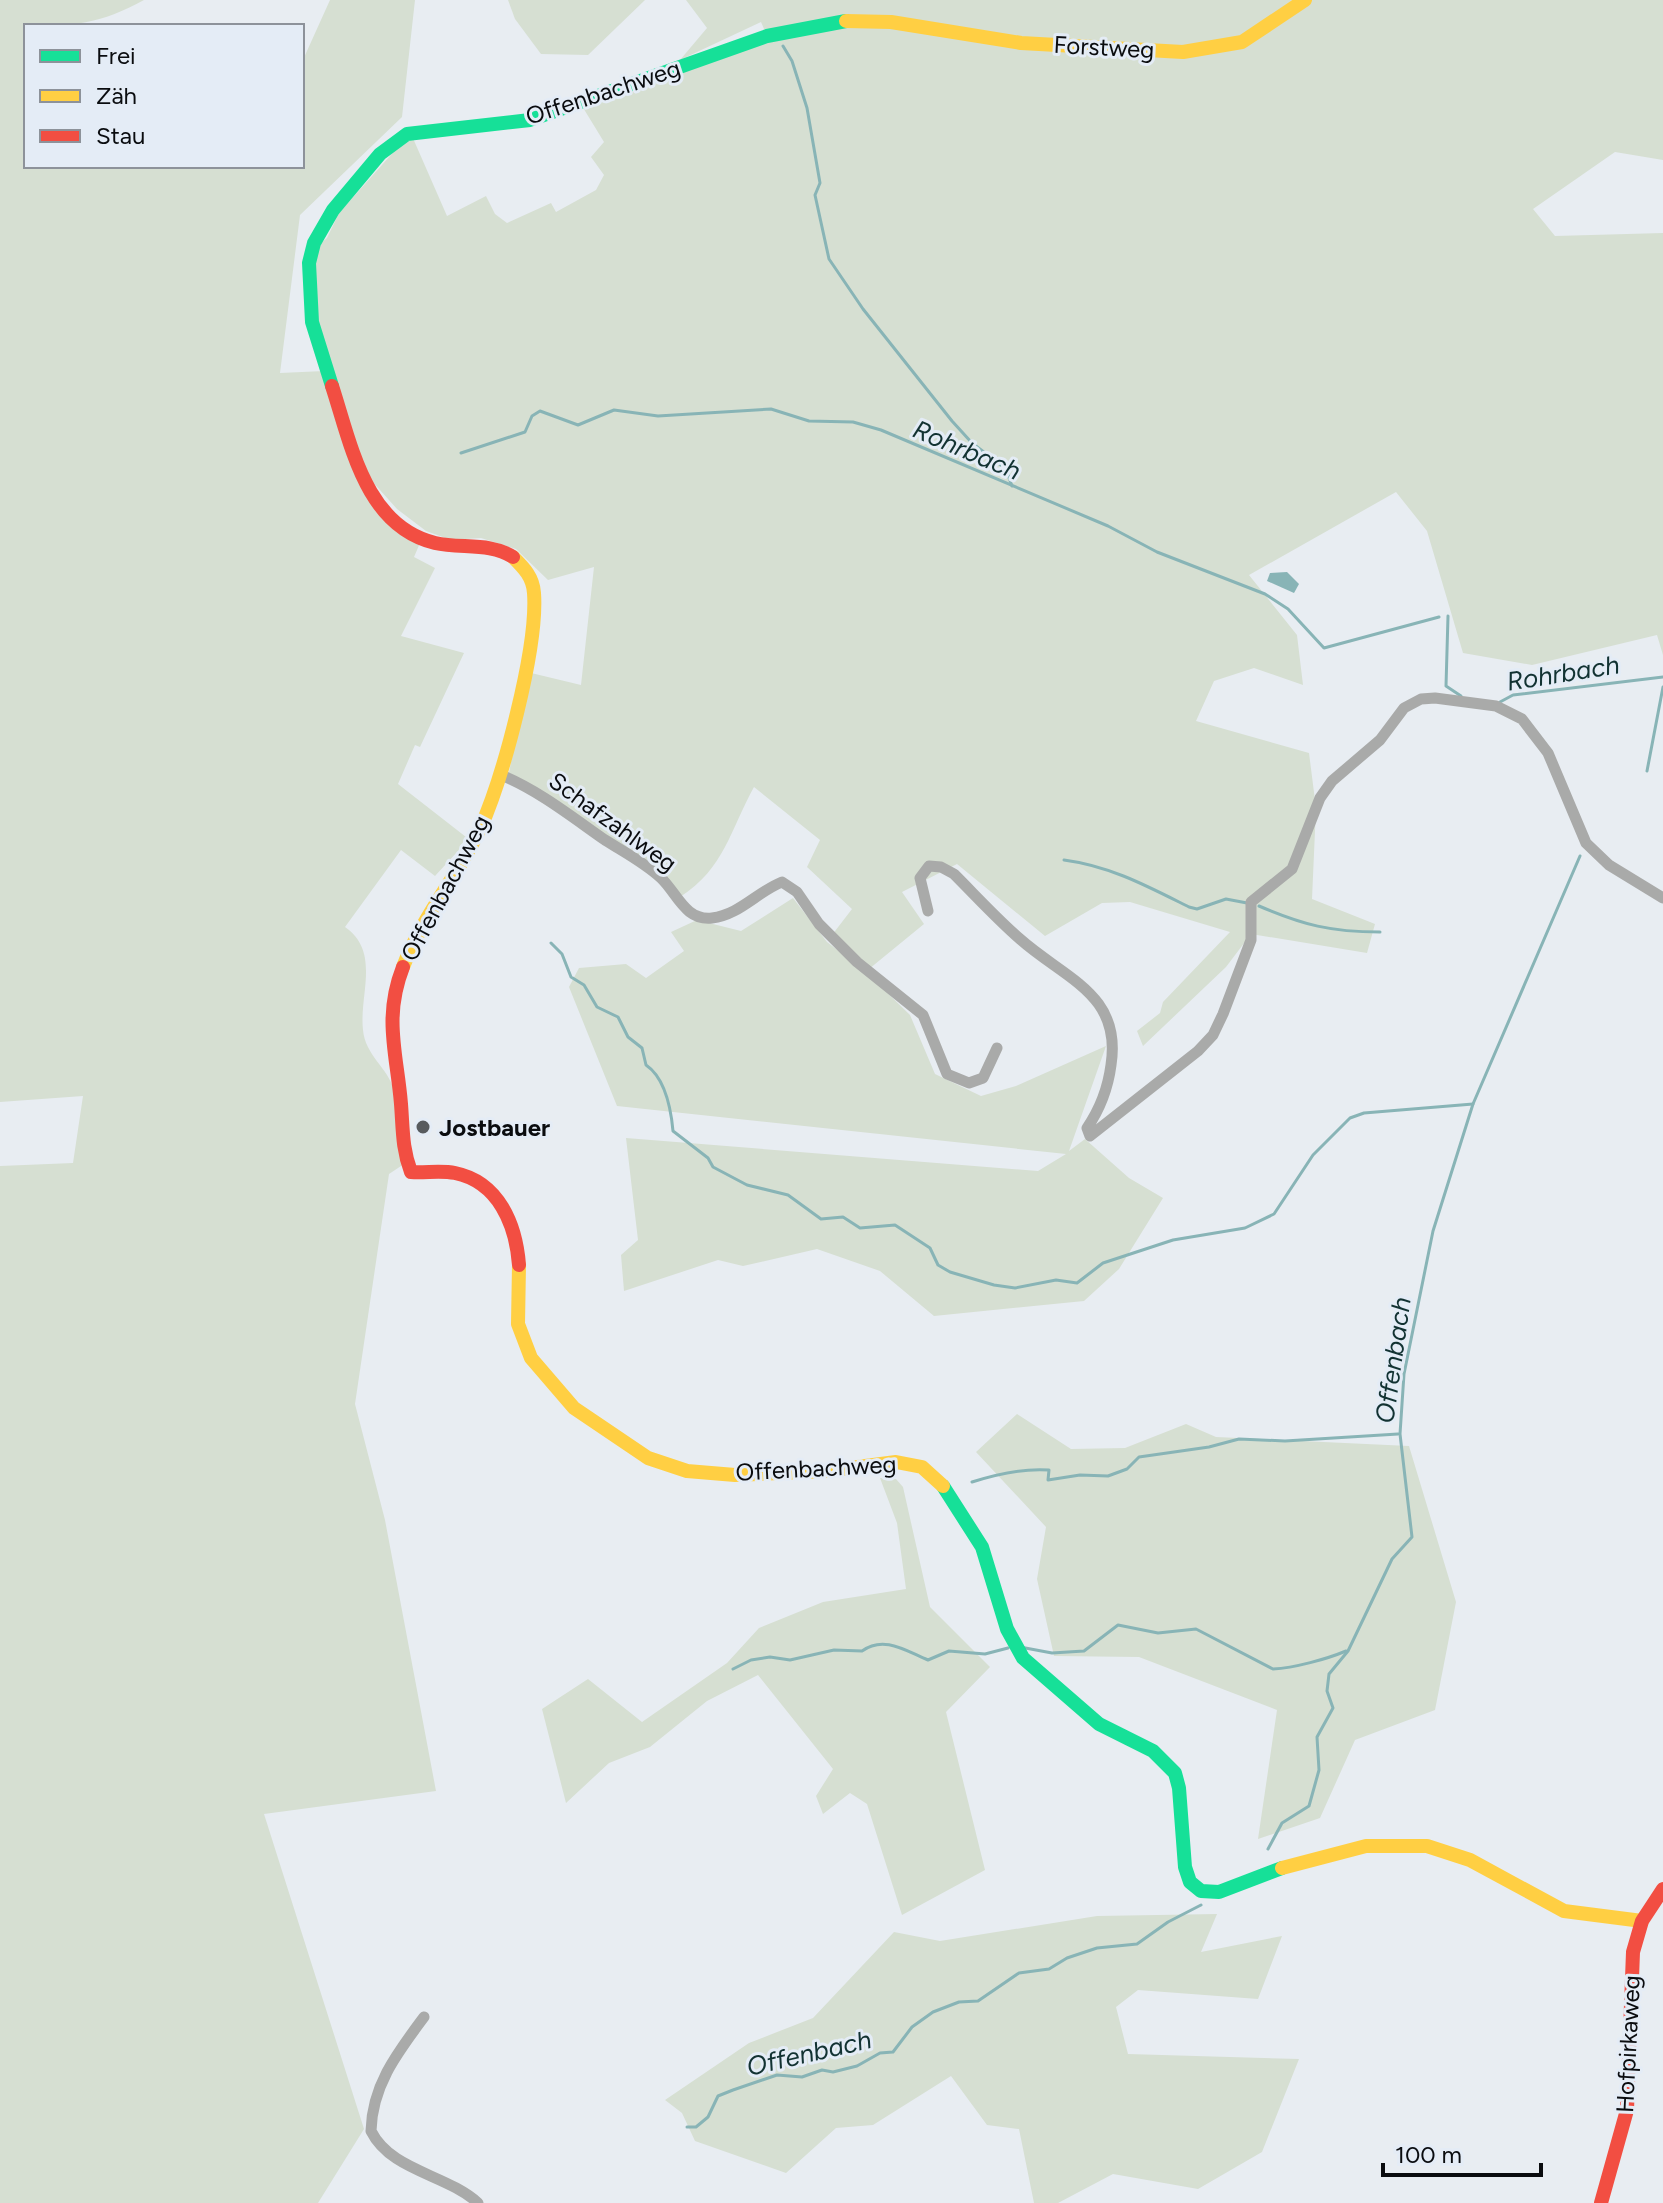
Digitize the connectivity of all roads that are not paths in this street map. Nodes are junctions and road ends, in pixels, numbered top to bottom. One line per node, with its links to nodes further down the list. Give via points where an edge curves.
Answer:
1 (1305, 0): 2 (street, Forstweg, via 1242,42 1183,52 1021,43)
2 (891, 22): 3 (street, Offenbachweg, via 834,21 794,30 530,120 407,134 368,167 314,243 309,263 312,322 371,494 400,526 442,546 502,550 533,580 530,643)
3 (501, 775): 6 (street, Schafzahlweg, via 659,876 697,916 730,914 758,893 782,882 791,886 857,962 923,1015 938,1060 955,1079 969,1083 983,1078); 8 (street, Offenbachweg, via 479,831 415,936 396,985 390,1033 409,1170 474,1179 507,1215 517,1233 520,1260 520,1336 528,1355 564,1400 661,1466 741,1474 899,1463 933,1475 983,1549 1015,1650 1102,1727 1167,1760 1180,1786 1183,1872 1196,1890 1219,1892 1291,1864 1347,1850 1407,1847 1458,1855 1518,1891 1567,1912)
4 (1663, 898): 5 (street, via 1609,865 1586,843 1548,753 1522,719 1496,706 1435,698 1412,702 1325,790 1292,869 1251,902 1251,940 1213,1035 1093,1136 1087,1128 1105,1093 1113,1056 1110,1021 1097,999 1021,940 941,867 929,866 920,878)
5 (928, 911)
6 (997, 1048)
7 (1663, 1889): 8 (street, Hofpirkaweg)
8 (1642, 1921): 11 (street, Hofpirkaweg, via 1630,1981 1627,2110)
9 (424, 2017): 10 (street, via 375,2093 371,2131 390,2156)
10 (478, 2203)
11 (1601, 2203)

